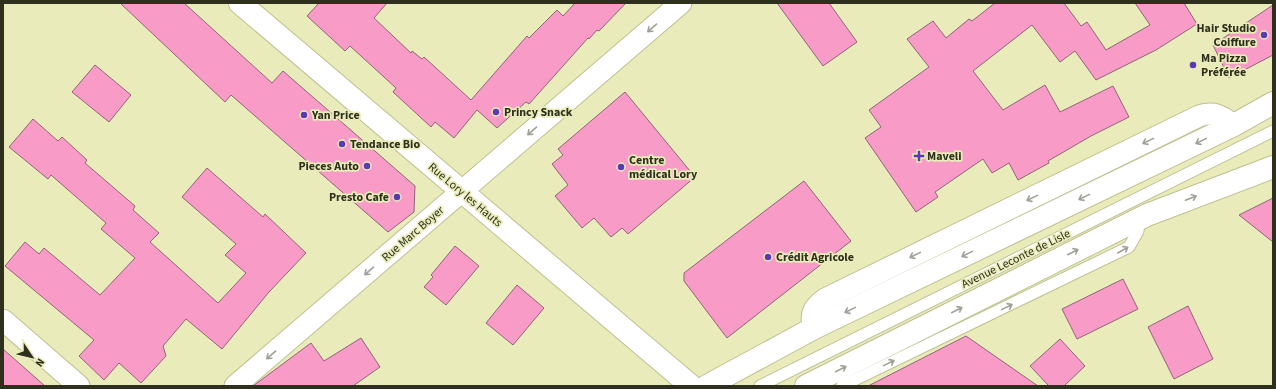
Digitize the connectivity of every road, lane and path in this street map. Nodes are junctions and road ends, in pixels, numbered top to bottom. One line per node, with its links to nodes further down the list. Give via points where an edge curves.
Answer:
1 (240, 3): 6 (main road, Rue Lory les Hauts)
2 (681, 3): 6 (street, Rue Marc Boyer, one-way to 6)
3 (1273, 103): 14 (main road, one-way to 14, via 1234,125 814,328)
4 (1273, 131): 15 (lane, Avenue Leconte de Lisle)
5 (1273, 167): 7 (main road, Avenue Leconte de Lisle, one-way to 5)
6 (461, 192): 9 (main road, Rue Lory les Hauts); 11 (street, Rue Marc Boyer, one-way to 11)
7 (1139, 219): 16 (main road, Avenue Leconte de Lisle, one-way to 7); 17 (lane, one-way to 7, via 1129,247 1138,231)
8 (3, 320): 10 (street)
9 (655, 356): 12 (main road, via 666,373); 13 (main road, Rue Lory les Hauts)
10 (79, 386)
11 (235, 386)
12 (669, 386)
13 (691, 386)
14 (708, 386)
15 (760, 386)
16 (806, 386)
17 (842, 386)

